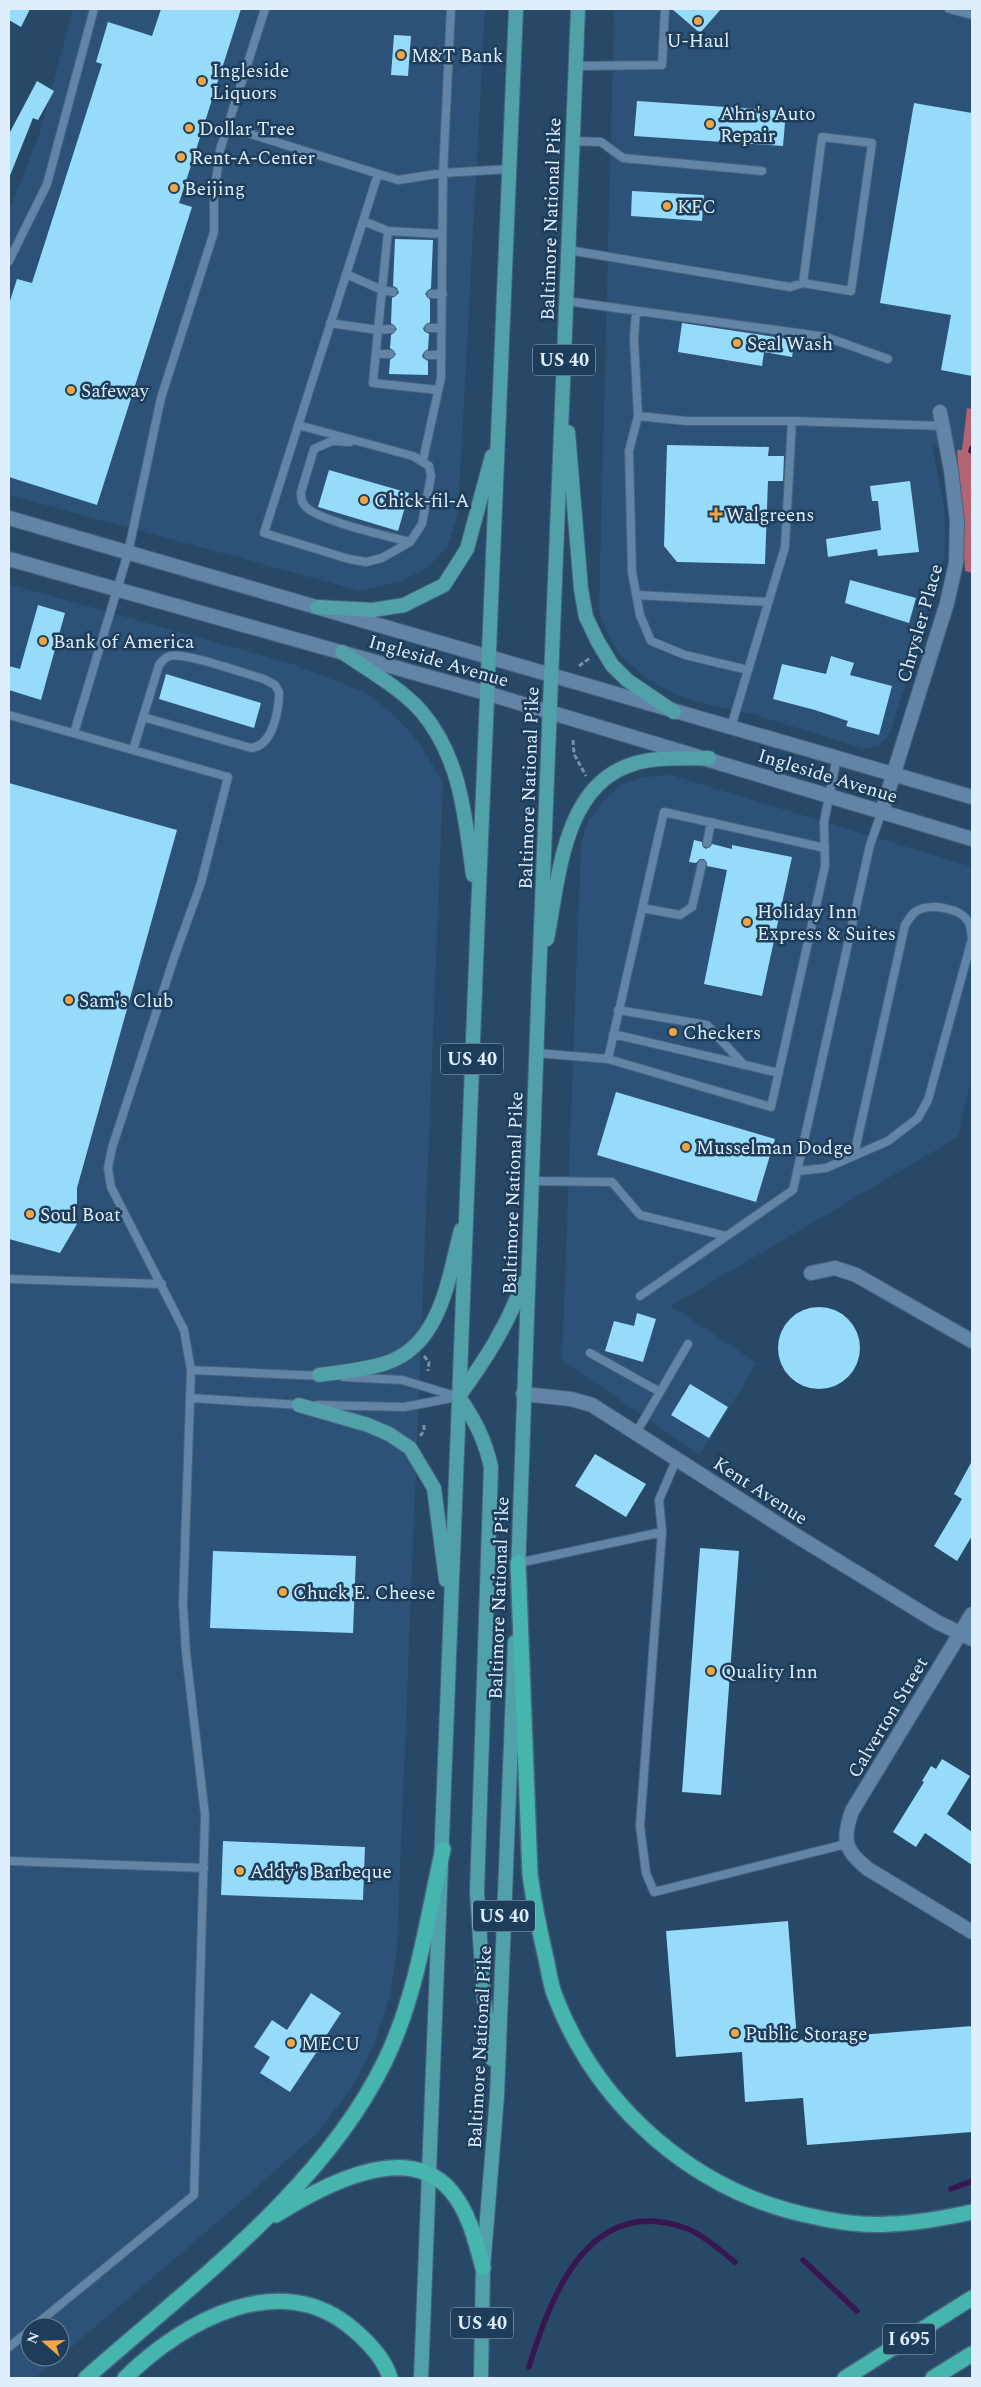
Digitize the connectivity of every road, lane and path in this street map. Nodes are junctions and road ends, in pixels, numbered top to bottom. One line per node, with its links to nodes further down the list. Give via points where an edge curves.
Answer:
1 (94, 9): 24 (lane, via 47,184)
2 (265, 9): 10 (lane)
3 (451, 9): 14 (lane)
4 (516, 9): 12 (main road, US 40)
5 (578, 9): 9 (main road, Baltimore National Pike / US 40)
6 (665, 9): 9 (lane, via 662,65)
7 (949, 9): 8 (lane)
8 (972, 15)
9 (575, 66): 11 (main road, Baltimore National Pike / US 40)
10 (228, 127): 15 (lane); 55 (lane, via 220,150 214,232 161,398)
11 (572, 141): 13 (lane, via 601,142 624,158); 19 (main road, Baltimore National Pike / US 40)
12 (509, 169): 14 (lane); 50 (main road, US 40)
13 (762, 171)
14 (443, 173): 15 (lane, via 398,180); 18 (lane)
15 (378, 174): 16 (lane)
16 (363, 221): 17 (lane); 25 (lane)
17 (388, 232): 18 (lane); 20 (lane)
18 (442, 234): 23 (lane)
19 (568, 250): 26 (lane, via 790,287); 31 (main road, Baltimore National Pike / US 40)
20 (385, 260): 21 (lane); 27 (lane)
21 (394, 260)
22 (432, 260): 23 (lane)
23 (442, 261): 30 (lane)
24 (9, 262)
25 (346, 274): 27 (lane); 33 (lane)
26 (803, 283): 26 (lane, via 822,137 872,143 851,291)
27 (382, 290): 28 (lane); 37 (lane)
28 (393, 292)
29 (431, 294): 30 (lane)
30 (443, 294): 35 (lane)
31 (566, 300): 32 (lane); 43 (main road, Baltimore National Pike / US 40)
32 (636, 310): 42 (lane, via 826,337); 46 (lane, via 634,339)
33 (330, 323): 37 (lane); 48 (lane)
34 (429, 328): 35 (lane)
35 (441, 328): 41 (lane)
36 (391, 329): 37 (lane)
37 (378, 330): 38 (lane)
38 (376, 354): 39 (lane); 44 (lane, via 373,384)
39 (390, 354)
40 (428, 355): 41 (lane)
41 (441, 355): 44 (lane)
42 (888, 359)
43 (563, 369): 66 (main road, Baltimore National Pike / US 40); 69 (main road, via 586,617 598,642 622,675)
44 (438, 390): 52 (lane)
45 (940, 412): 49 (main road, Chrysler Place)
46 (638, 416): 47 (lane, via 686,421); 58 (lane, via 629,451 632,572)
47 (792, 421): 49 (lane); 59 (lane, via 785,547)
48 (298, 426): 51 (lane); 54 (lane, via 264,533 366,562 382,558)
49 (942, 426): 78 (main road, Chrysler Place, via 951,470 956,563 947,603)
50 (498, 431): 60 (main road, via 467,549 444,586 404,605 373,610); 62 (main road, US 40)
51 (370, 443): 52 (lane); 54 (lane, via 332,441 314,449 301,499 320,516)
52 (423, 460): 54 (lane, via 429,466 430,476 422,524)
53 (9, 518): 55 (main road, Ingleside Avenue)
54 (410, 542)
55 (128, 553): 57 (lane); 60 (main road, Ingleside Avenue)
56 (9, 559): 57 (main road, Ingleside Avenue)
57 (118, 590): 61 (main road, Ingleside Avenue); 73 (lane)
58 (636, 595): 59 (lane); 65 (lane, via 651,641 685,655)
59 (768, 602): 65 (lane)
60 (317, 607): 62 (main road, Ingleside Avenue)
61 (342, 652): 67 (main road, Ingleside Avenue); 89 (main road, via 397,690 420,710 436,732 451,761 462,796)
62 (489, 657): 66 (main road, Ingleside Avenue); 67 (main road, US 40)
63 (590, 658): 64 (path)
64 (575, 669)
65 (748, 670): 72 (lane)
66 (551, 676): 68 (main road, Baltimore National Pike / US 40); 69 (main road, Ingleside Avenue)
67 (486, 693): 68 (main road, Ingleside Avenue); 89 (main road, US 40)
68 (549, 711): 77 (main road, Ingleside Avenue); 90 (main road, Baltimore National Pike / US 40)
69 (674, 712): 72 (main road, Ingleside Avenue)
70 (9, 715): 73 (lane)
71 (143, 718): 71 (lane, via 159,665 171,655 264,679 275,685 279,692 269,738 259,747 243,746); 75 (lane)
72 (731, 728): 76 (main road, Ingleside Avenue)
73 (74, 733): 75 (lane)
74 (573, 740): 79 (path, via 574,754)
75 (133, 750): 105 (lane, via 228,777 201,883 146,1042 108,1168 111,1187)
76 (837, 757): 78 (main road, Ingleside Avenue); 80 (lane)
77 (709, 758): 80 (main road, Ingleside Avenue); 90 (main road, via 657,759 632,764 596,785 584,799 568,838)
78 (893, 775): 81 (main road, Ingleside Avenue); 82 (main road, Chrysler Place)
79 (586, 776)
80 (828, 794): 82 (main road, Ingleside Avenue); 86 (lane)
81 (972, 797)
82 (882, 811): 84 (main road, Ingleside Avenue); 98 (lane, via 870,845)
83 (711, 822): 85 (lane); 86 (lane); 88 (lane, via 664,812)
84 (972, 839)
85 (707, 843)
86 (825, 848): 96 (lane, via 825,866)
87 (702, 864): 88 (lane, via 692,907 680,915)
88 (642, 908): 91 (lane)
89 (478, 912): 100 (main road, US 40)
90 (539, 978): 93 (main road, Baltimore National Pike / US 40)
91 (618, 1010): 92 (lane); 95 (lane, via 707,1025)
92 (613, 1034): 94 (lane); 95 (lane)
93 (536, 1053): 94 (lane); 99 (main road, Baltimore National Pike / US 40)
94 (608, 1059): 96 (lane, via 772,1107)
95 (744, 1065): 96 (lane)
96 (779, 1073)
97 (854, 1155): 97 (lane, via 888,1141 918,1118 928,1100 972,939 969,922 960,913 924,908 915,912 906,925); 98 (lane, via 826,1168)
98 (798, 1171): 101 (lane, via 793,1190)
99 (532, 1181): 101 (lane, via 612,1182 640,1215); 102 (main road, Baltimore National Pike / US 40)
100 (467, 1206): 113 (main road, via 442,1299 422,1341 405,1355 385,1364); 116 (main road, US 40)
101 (726, 1236): 106 (lane)
102 (528, 1272): 115 (main road, Baltimore National Pike / US 40); 116 (main road, via 509,1319 487,1358)
103 (811, 1273): 107 (main road, via 835,1268 856,1275)
104 (9, 1279): 105 (lane)
105 (162, 1284): 111 (lane, via 184,1330)
106 (640, 1296)
107 (972, 1341)
108 (688, 1344): 114 (lane)
109 (421, 1353): 112 (path, via 429,1362)
110 (590, 1353): 114 (lane)
111 (191, 1370): 113 (lane); 117 (lane)
112 (428, 1371)
113 (319, 1376): 116 (lane, via 402,1380)
114 (660, 1392): 119 (lane)
115 (523, 1394): 119 (main road, Kent Avenue, via 571,1399 592,1405); 122 (main road, Baltimore National Pike / US 40)
116 (459, 1397): 118 (lane, via 404,1408); 124 (main road, US 40); 131 (main road, via 486,1444 492,1467 477,1892 484,2000)
117 (190, 1398): 118 (lane); 129 (lane, via 183,1603 205,1815)
118 (299, 1405): 124 (main road, via 368,1425 390,1434 410,1448 434,1488)
119 (636, 1433): 120 (main road, Kent Avenue)
120 (677, 1458): 121 (lane, via 659,1500); 125 (main road, Kent Avenue, via 792,1533 937,1622)
121 (662, 1532): 122 (lane); 126 (lane, via 640,1826 646,1873 654,1892)
122 (518, 1563): 131 (main road, Baltimore National Pike / US 40); 133 (highway, via 530,1874 554,1996 582,2051 647,2134 682,2161 732,2191 776,2209 834,2221 888,2225)
123 (972, 1614): 125 (main road, Calverton Street)
124 (451, 1619): 127 (main road, US 40)
125 (966, 1636): 126 (main road, Calverton Street, via 852,1812 846,1828)
126 (846, 1844): 130 (main road, via 852,1856 868,1869)
127 (443, 1849): 132 (main road, US 40); 134 (highway, via 410,1995 386,2060 337,2140)
128 (9, 1861): 129 (lane)
129 (204, 1868): 137 (lane, via 194,2195)
130 (972, 1932)
131 (497, 2096): 135 (main road, Baltimore National Pike / US 40)
132 (430, 2174): 134 (highway, via 404,2167 366,2172 333,2183); 135 (highway, via 450,2189 460,2204 475,2238); 144 (main road, US 40)
133 (972, 2212)
134 (258, 2226): 141 (highway)
135 (483, 2268): 145 (main road, Baltimore National Pike / US 40)
136 (972, 2298): 146 (highway, I 695)
137 (46, 2317)
138 (20, 2338): 139 (lane)
139 (9, 2347)
140 (972, 2354): 147 (highway, I 695)
141 (86, 2378)
142 (125, 2378): 143 (highway, via 182,2331 250,2303 283,2300 313,2304 341,2318 375,2352)
143 (390, 2378)
144 (421, 2378)
145 (481, 2378)
146 (845, 2378)
147 (933, 2378)

